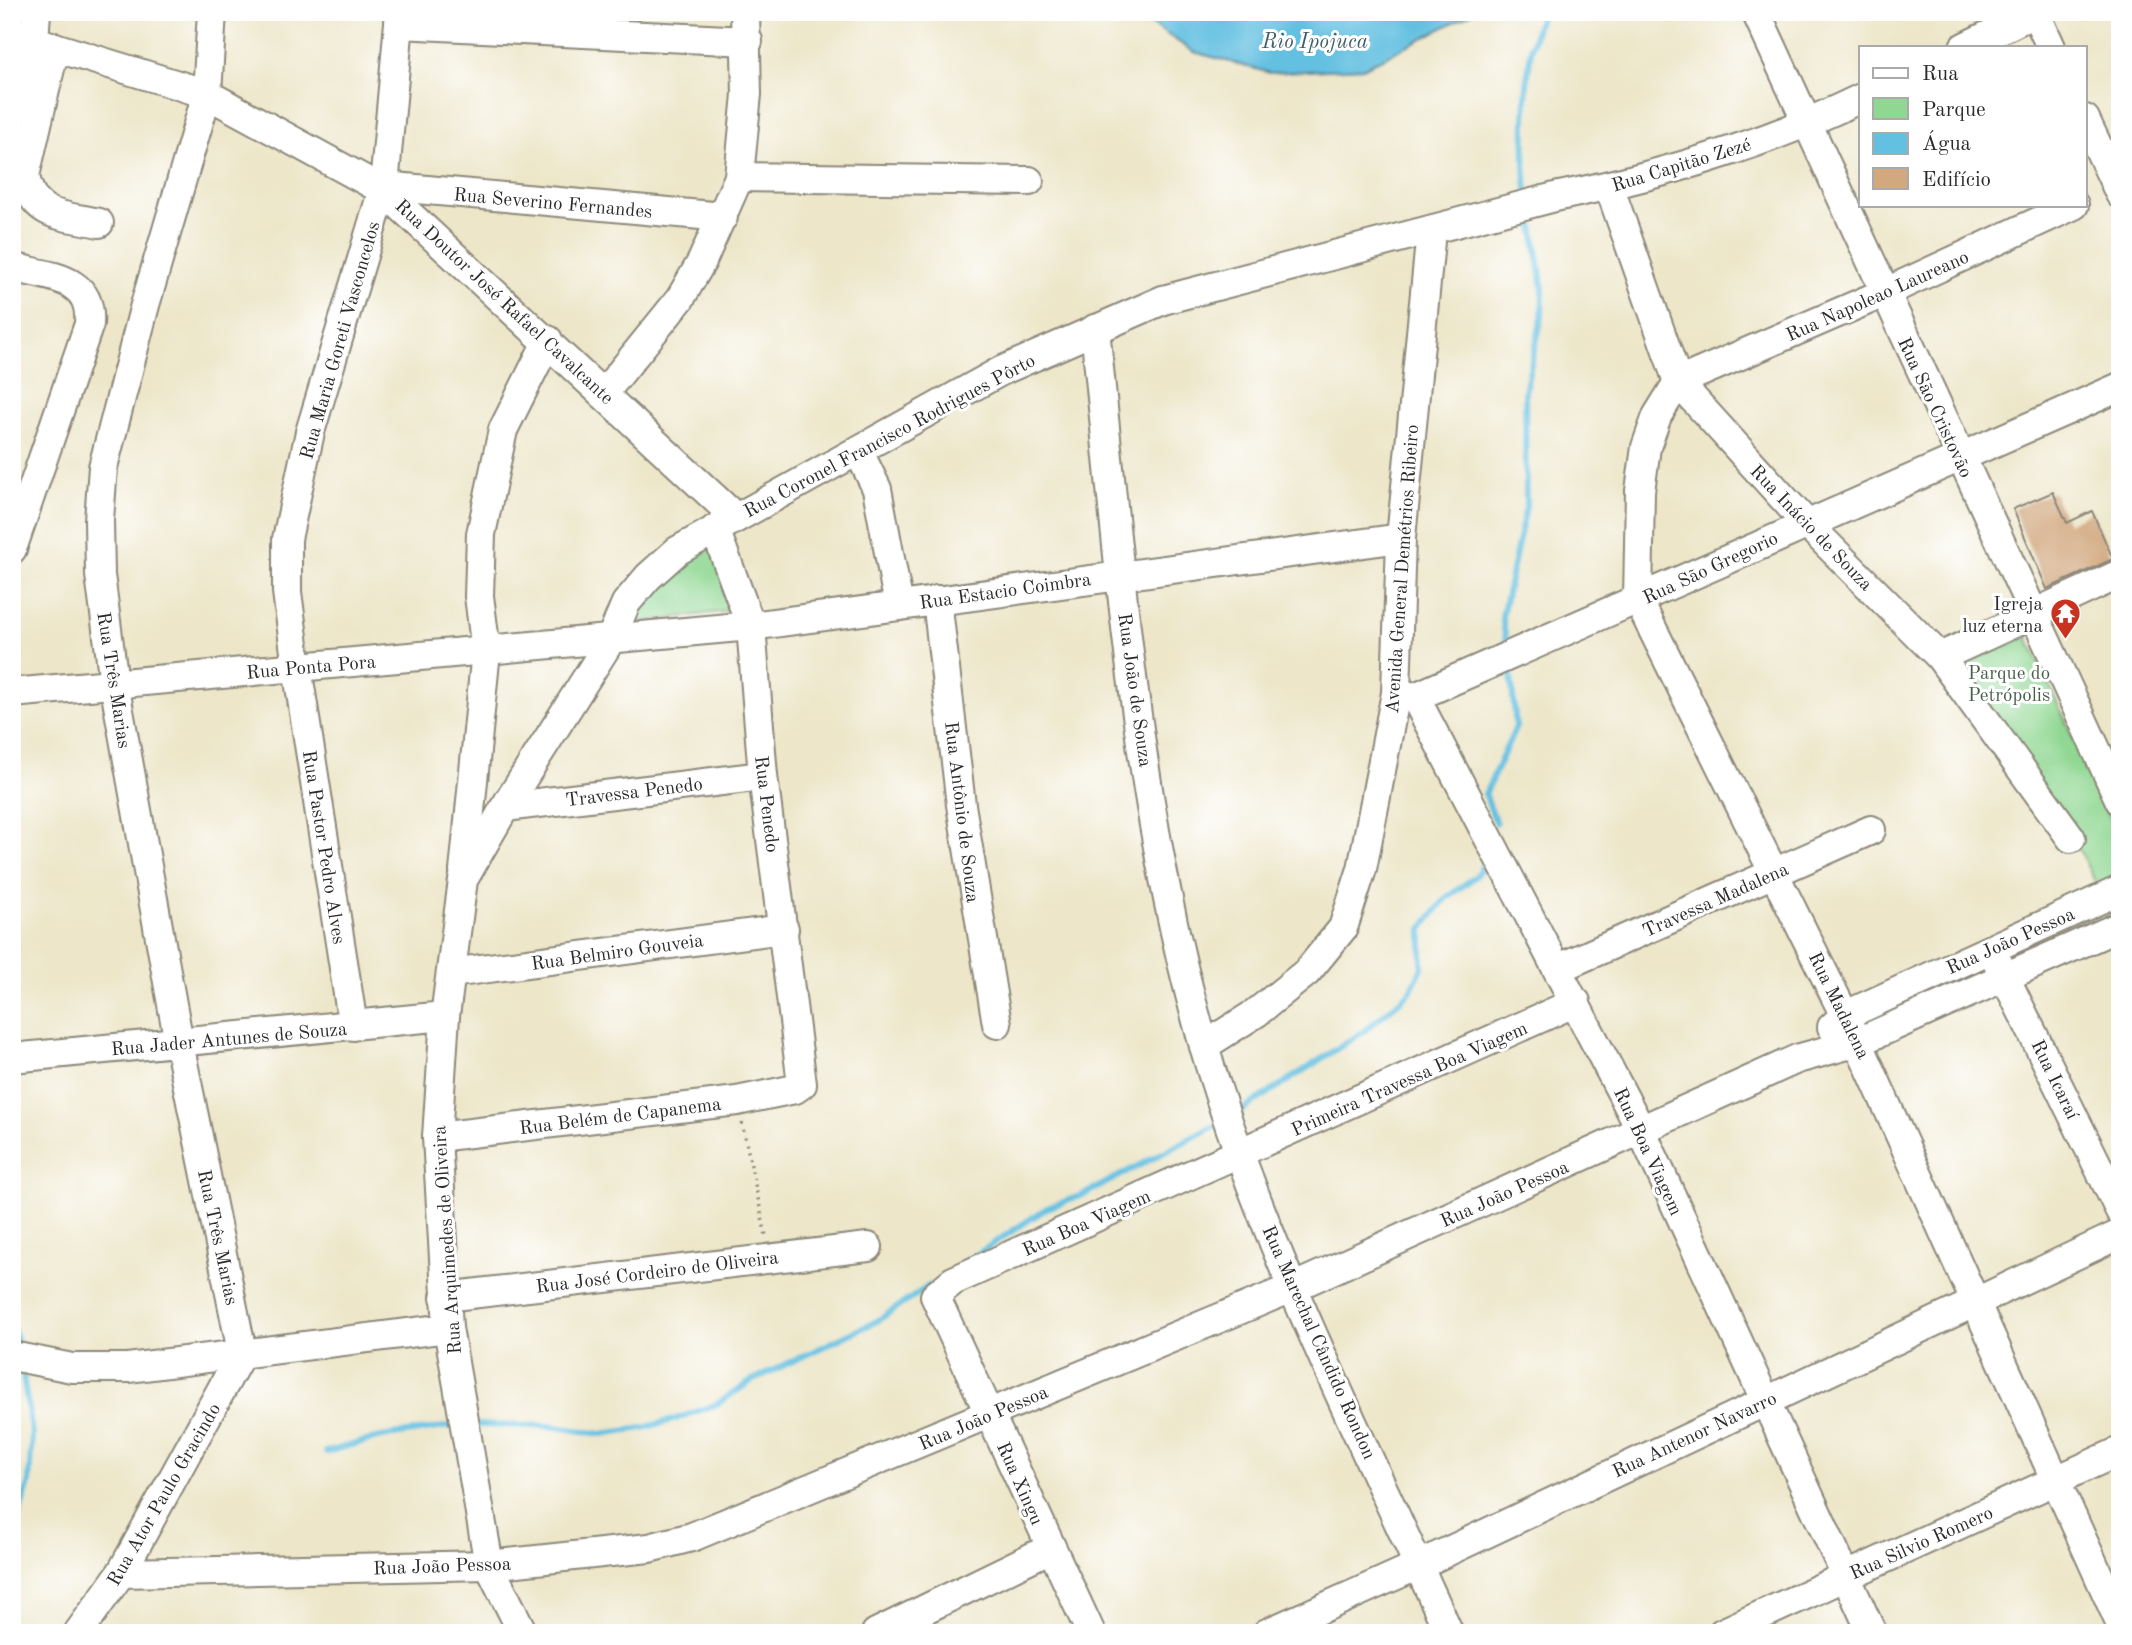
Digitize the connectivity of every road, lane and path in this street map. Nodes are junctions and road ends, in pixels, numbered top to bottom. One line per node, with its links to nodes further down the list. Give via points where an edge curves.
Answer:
1 (36, 12): 7 (street)
2 (212, 12): 11 (street, Rua Três Marias)
3 (745, 12): 8 (street)
4 (1756, 12): 15 (street, Rua São Cristovão)
5 (2035, 12): 9 (street); 10 (street)
6 (400, 18): 8 (street); 19 (street, Rua Maria Goreti Vasconcelos)
7 (34, 40): 11 (street, Rua Doutor José Rafael Cavalcante); 13 (street); 25 (street, via 25,176 28,191 42,209)
8 (748, 41): 16 (street)
9 (1966, 46)
10 (2052, 46)
11 (207, 94): 19 (street, Rua Doutor José Rafael Cavalcante); 51 (street, Rua Três Marias, via 103,467 100,575)
12 (1859, 99): 15 (street, Rua Capitão Zezé)
13 (12, 112)
14 (2086, 121): 20 (street)
15 (1806, 125): 18 (street, Rua Capitão Zezé); 28 (street, Rua São Cristovão)
16 (739, 177): 17 (street); 24 (street)
17 (1029, 181)
18 (1609, 186): 23 (street, Rua Capitão Zezé); 31 (street, Rua Inácio de Souza)
19 (383, 188): 24 (street, Rua Severino Fernandes); 30 (street, Rua Doutor José Rafael Cavalcante); 50 (street, Rua Maria Goreti Vasconcelos, via 296,487 287,539 287,592)
20 (2118, 190): 21 (street)
21 (2086, 200)
22 (2072, 206): 28 (street, Rua Napoleao Laureano)
23 (1496, 213): 26 (street, Rua Coronel Francisco Rodrigues Pôrto)
24 (723, 217): 33 (street, via 680,299)
25 (99, 223)
26 (1431, 231): 29 (street, Rua Coronel Francisco Rodrigues Pôrto, via 1163,300); 38 (street, Avenida General Demétrios Ribeiro)
27 (12, 267): 39 (street, via 76,285 90,309 89,324)
28 (1884, 293): 31 (street, Rua Napoleao Laureano); 35 (street, Rua São Cristovão)
29 (1095, 329): 34 (street, Rua Coronel Francisco Rodrigues Pôrto, via 1002,371); 40 (street, Rua João de Souza)
30 (548, 340): 33 (street, Rua Doutor José Rafael Cavalcante); 48 (street, Rua Arquimedes de Oliveira, via 503,430 491,479 481,534 479,596)
31 (1678, 382): 37 (street, Rua Inácio de Souza); 43 (street, Rua Madalena, via 1657,416 1646,447 1640,491)
32 (2120, 387): 35 (street, Rua São Gregorio)
33 (604, 393): 36 (street, Rua Doutor José Rafael Cavalcante)
34 (859, 452): 36 (street, Rua Coronel Francisco Rodrigues Pôrto); 44 (street, via 877,489)
35 (1958, 455): 37 (street, Rua São Gregorio); 45 (street, Rua São Cristovão)
36 (726, 523): 46 (street, Rua Penedo); 47 (street, Rua Coronel Francisco Rodrigues Pôrto, via 677,551 648,577 626,603)
37 (1805, 523): 43 (street, Rua São Gregorio); 49 (street, Rua Inácio de Souza)
38 (1401, 538): 40 (street, Rua Estacio Coimbra); 53 (street, Avenida General Demétrios Ribeiro)
39 (12, 549)
40 (1121, 574): 42 (street, Rua Estacio Coimbra); 75 (street, Rua João de Souza, via 1166,888)
41 (2120, 574): 45 (street)
42 (937, 600): 44 (street, Rua Estacio Coimbra); 71 (street, Rua Antônio de Souza, via 961,805)
43 (1638, 600): 53 (street, Rua São Gregorio); 59 (street, Rua Madalena)
44 (898, 606): 46 (street, Rua Estacio Coimbra)
45 (2031, 614): 49 (street); 55 (street, Rua São Cristovão)
46 (751, 626): 47 (street, Rua Estacio Coimbra); 54 (street, Rua Penedo)
47 (610, 640): 48 (street, Rua Ponta Pora); 56 (street, Rua Arquimedes de Oliveira)
48 (486, 651): 50 (street, Rua Ponta Pora); 60 (street, Rua Arquimedes de Oliveira)
49 (1940, 657): 58 (street, Rua Inácio de Souza)
50 (297, 667): 51 (street, Rua Ponta Pora); 72 (street, Rua Pastor Pedro Alves)
51 (114, 683): 52 (street, Rua Ponta Pora); 74 (street, Rua Três Marias)
52 (12, 693)
53 (1405, 695): 65 (street, Rua Boa Viagem, via 1487,832); 75 (street, Avenida General Demétrios Ribeiro, via 1343,928 1307,972 1256,1013)
54 (763, 776): 56 (street, Travessa Penedo); 63 (street, Rua Penedo)
55 (2120, 801)
56 (505, 807): 60 (street, Rua Arquimedes de Oliveira)
57 (1871, 830): 59 (street, Travessa Madalena)
58 (2070, 838)
59 (1776, 873): 65 (street, Travessa Madalena); 70 (street, Rua Madalena)
60 (463, 880): 66 (street, Rua Arquimedes de Oliveira)
61 (2120, 890): 64 (street, Rua João Pessoa)
62 (2120, 926): 67 (street, Rua João Pessoa)
63 (784, 929): 66 (street, Rua Belmiro Gouveia); 78 (street, Rua Penedo)
64 (1989, 949): 67 (street, Rua Icaraí); 70 (street, Rua João Pessoa)
65 (1559, 968): 68 (street, Rua Boa Viagem)
66 (451, 973): 69 (street, Rua Arquimedes de Oliveira)
67 (2007, 978): 73 (street, Rua João Pessoa); 83 (street, Rua Icaraí)
68 (1576, 1002): 80 (street, Rua Boa Viagem); 82 (street, Primeira Travessa Boa Viagem)
69 (445, 1016): 72 (street, Rua Jader Antunes de Souza); 81 (street, Rua Arquimedes de Oliveira)
70 (1844, 1016): 73 (street, Rua Madalena); 77 (street, Rua João Pessoa)
71 (997, 1024)
72 (353, 1026): 74 (street, Rua Jader Antunes de Souza)
73 (1858, 1042): 77 (street, Rua João Pessoa); 90 (street, Rua Madalena)
74 (179, 1043): 76 (street, Rua Jader Antunes de Souza); 92 (street, Rua Três Marias)
75 (1204, 1046): 82 (street, Rua Marechal Cândido Rondon)
76 (12, 1058)
77 (1797, 1059): 80 (street, Rua João Pessoa)
78 (802, 1084): 79 (street, Rua Belém de Capanema)
79 (737, 1101): 81 (street, Rua Belém de Capanema); 86 (path)
80 (1642, 1132): 87 (street, Rua João Pessoa); 94 (street, Rua Boa Viagem)
81 (437, 1137): 89 (street, Rua Arquimedes de Oliveira)
82 (1241, 1153): 87 (street, Rua Marechal Cândido Rondon); 88 (street, Rua Boa Viagem, via 953,1281)
83 (2120, 1211)
84 (2120, 1234): 90 (street, Rua Antenor Navarro)
85 (868, 1247): 86 (street, Rua José Cordeiro de Oliveira)
86 (770, 1257): 89 (street, Rua José Cordeiro de Oliveira)
87 (1292, 1289): 95 (street, Rua João Pessoa); 100 (street, Rua Marechal Cândido Rondon)
88 (935, 1296): 95 (street, Rua Xingu)
89 (445, 1297): 91 (street, Rua Arquimedes de Oliveira)
90 (1976, 1303): 94 (street, Rua Antenor Navarro); 97 (street, Rua Madalena)
91 (448, 1328): 92 (street); 99 (street, Rua Arquimedes de Oliveira)
92 (242, 1352): 93 (street, via 128,1368 72,1368); 101 (street, Rua Ator Paulo Gracindo)
93 (12, 1356)
94 (1765, 1400): 100 (street, Rua Antenor Navarro); 102 (street, Rua Boa Viagem)
95 (990, 1415): 98 (street, Rua Xingu); 99 (street, Rua João Pessoa, via 692,1537 649,1548)
96 (2120, 1451): 97 (street, Rua Silvio Romero)
97 (2056, 1481): 102 (street, Rua Silvio Romero); 103 (street, Rua Madalena)
98 (1051, 1548): 106 (street); 107 (street, Rua Xingu)
99 (489, 1565): 101 (street, Rua João Pessoa); 105 (street, Rua Arquimedes de Oliveira)
100 (1419, 1565): 108 (street, Rua Antenor Navarro); 109 (street, Rua Marechal Cândido Rondon)
101 (121, 1573): 104 (street, Rua Ator Paulo Gracindo)
102 (1846, 1576): 110 (street, Rua Silvio Romero); 111 (street, Rua Boa Viagem)
103 (2120, 1623)
104 (78, 1633)
105 (523, 1633)
106 (876, 1633)
107 (1091, 1633)
108 (1267, 1633)
109 (1449, 1633)
110 (1722, 1633)
111 (1872, 1633)

